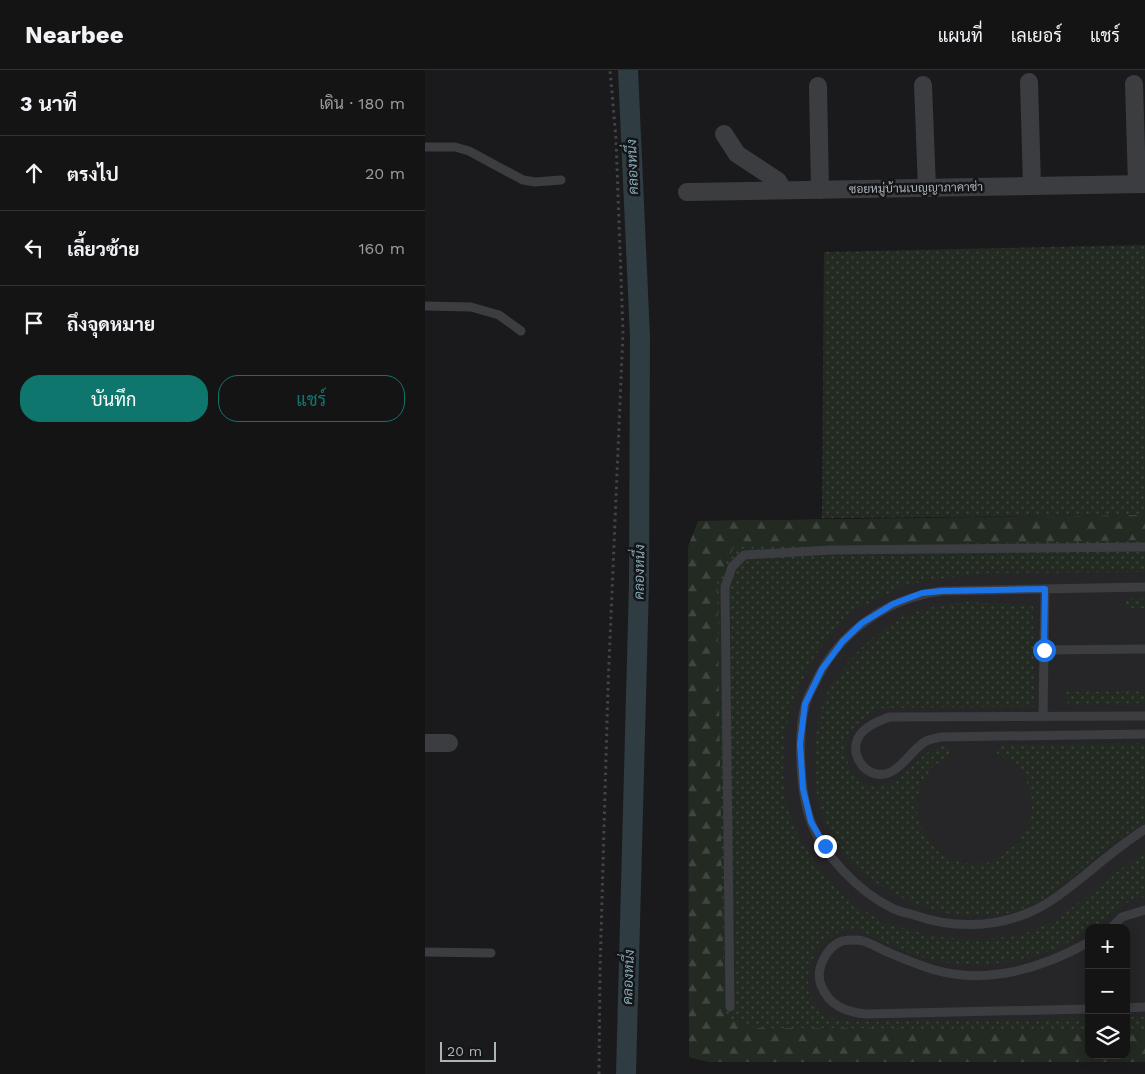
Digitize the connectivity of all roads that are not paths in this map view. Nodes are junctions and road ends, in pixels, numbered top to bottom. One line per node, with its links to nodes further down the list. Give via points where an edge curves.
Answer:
1 (1029, 82): 9 (street)
2 (1134, 84): 8 (street)
3 (923, 85): 10 (street)
4 (818, 86): 12 (street)
5 (724, 134): 11 (street, via 737,154 778,181)
6 (425, 147): 7 (lane, via 455,147 469,151 523,180)
7 (561, 180)
8 (1141, 184): 9 (street, ซอยหมู่บ้านเบญญาภาคาซ่า)
9 (1032, 186): 10 (street, ซอยหมู่บ้านเบญญาภาคาซ่า)
10 (927, 188): 12 (street, ซอยหมู่บ้านเบญญาภาคาซ่า)
11 (783, 190): 12 (street, ซอยหมู่บ้านเบญญาภาคาซ่า); 13 (street, ซอยหมู่บ้านเบญญาภาคาซ่า)
12 (820, 190)
13 (687, 192)
14 (425, 306): 15 (lane, via 471,307 499,315)
15 (521, 331)
16 (1145, 547): 32 (lane, via 831,550 745,555 732,567 725,586)
17 (1145, 586): 18 (lane)
18 (1045, 589): 20 (lane); 26 (lane, via 922,593 893,604 862,623 843,641 822,669 805,704 800,744 803,789 811,822 831,858 859,887 892,908 926,920 960,925 995,923 1029,913 1057,898)
19 (1145, 649): 20 (lane)
20 (1044, 650): 21 (lane)
21 (1043, 716): 22 (lane); 23 (lane, via 889,717 871,725 858,738 856,751 860,764 867,771 879,775 893,772 926,741 941,737)
22 (1145, 716)
23 (1145, 734)
24 (425, 743): 25 (street)
25 (449, 743)
26 (1145, 829)
27 (1145, 910): 28 (lane, via 1122,917)
28 (1115, 924)
29 (1085, 944): 35 (lane, via 1028,969 967,974 937,970 858,940 841,941 828,951 820,966 819,979 824,992 836,1005 849,1012 866,1014)
30 (425, 952): 31 (lane)
31 (491, 953)
32 (730, 1007)
33 (1145, 1007): 34 (lane)
34 (1130, 1008)
35 (1085, 1009)

